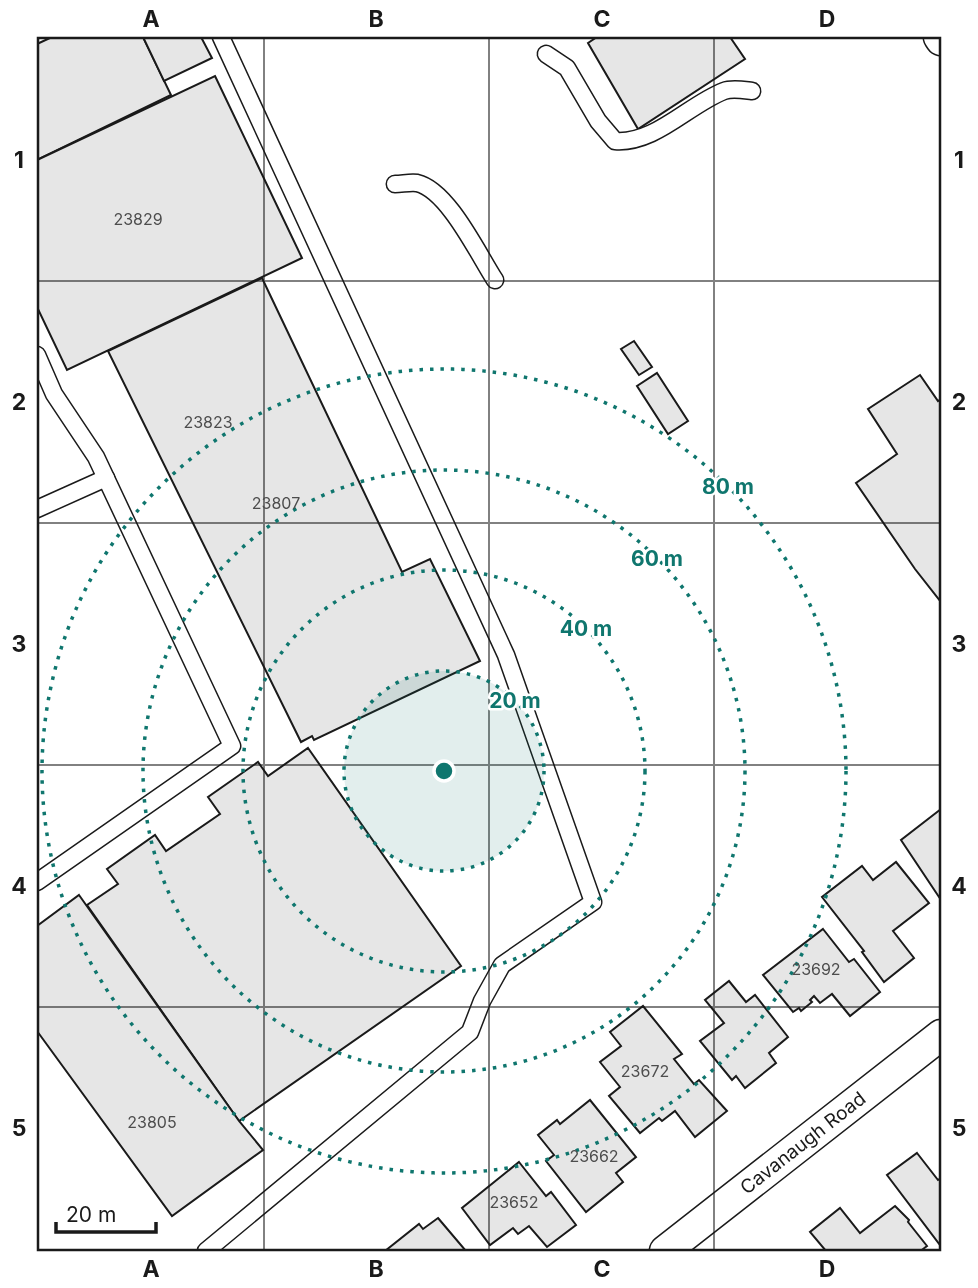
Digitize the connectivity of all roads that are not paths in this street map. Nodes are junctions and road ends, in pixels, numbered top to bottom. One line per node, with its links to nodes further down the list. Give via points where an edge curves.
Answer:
1 (221, 37): 11 (lane, via 506,655 593,902 502,965 470,1032)
2 (546, 54): 3 (lane, via 567,68 615,141 644,138 727,90)
3 (752, 91)
4 (395, 184): 5 (lane, via 417,184 438,194)
5 (495, 280)
6 (37, 355): 7 (lane, via 54,394)
7 (106, 478): 8 (lane); 9 (lane, via 232,746)
8 (37, 509)
9 (37, 882)
10 (941, 1035): 12 (street, Cavanaugh Road)
11 (206, 1251)
12 (665, 1251)

